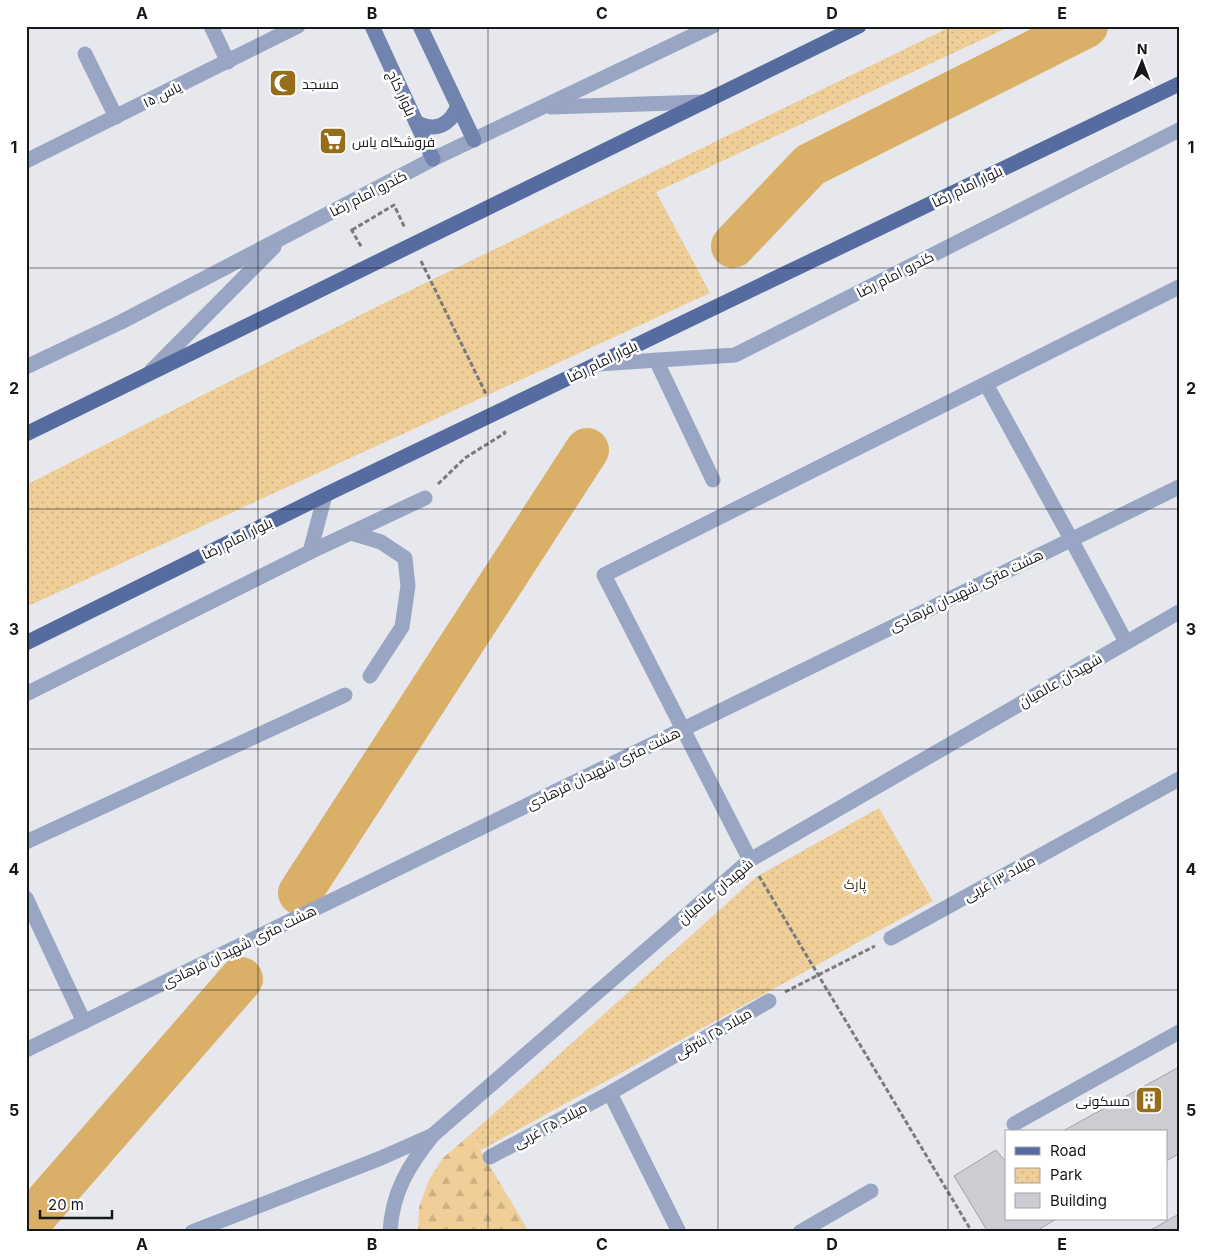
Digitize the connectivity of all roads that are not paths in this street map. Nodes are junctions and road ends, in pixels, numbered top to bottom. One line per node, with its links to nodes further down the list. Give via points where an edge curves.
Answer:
1 (211, 26): 8 (street)
2 (298, 26): 8 (street, یاس ۱۵)
3 (372, 26): 14 (main road, بلوار کاج)
4 (420, 26): 11 (main road)
5 (714, 26): 12 (street, کندرو امام رضا)
6 (859, 26): 10 (main road)
7 (85, 54): 13 (street)
8 (228, 62): 13 (street, یاس ۱۵)
9 (1179, 84): 22 (main road, بلوار امام رضا)
10 (704, 102): 12 (street); 24 (main road)
11 (458, 106): 14 (main road, via 450,120 443,124 429,127); 16 (main road)
12 (543, 107): 16 (street, کندرو امام رضا)
13 (116, 117): 18 (street, یاس ۱۵)
14 (416, 122): 17 (main road, بلوار کاج)
15 (1179, 130): 21 (street, کندرو امام رضا, via 735,355)
16 (474, 140): 17 (street, کندرو امام رضا)
17 (433, 159): 19 (street, کندرو امام رضا)
18 (26, 161)
19 (284, 237): 23 (street, کندرو امام رضا, via 121,322); 24 (street)
20 (1179, 288): 25 (street)
21 (656, 360): 22 (street, کندرو امام رضا); 27 (street)
22 (596, 364): 29 (main road, بلوار امام رضا)
23 (26, 367)
24 (147, 376): 26 (main road)
25 (986, 384): 32 (street); 40 (street, via 604,575)
26 (26, 434)
27 (713, 480)
28 (1179, 487): 32 (street, هشت متری شهیدان فرهادی)
29 (325, 495): 33 (street); 36 (main road, بلوار امام رضا)
30 (425, 498): 31 (street)
31 (351, 533): 33 (street); 37 (street, via 381,542 404,558 406,567 408,586 402,627)
32 (1071, 539): 35 (street); 40 (street, هشت متری شهیدان فرهادی)
33 (310, 552): 38 (street)
34 (1179, 612): 35 (street, شهیدان عالمیان)
35 (1126, 642): 43 (street, شهیدان عالمیان)
36 (26, 643)
37 (370, 676)
38 (26, 694)
39 (345, 695): 42 (street)
40 (683, 729): 43 (street); 47 (street, هشت متری شهیدان فرهادی)
41 (1179, 779): 45 (street, میلاد ۱۳ غربی)
42 (26, 842)
43 (754, 866): 52 (street, شهیدان عالمیان)
44 (26, 898): 47 (street)
45 (891, 938)
46 (769, 1001): 50 (street, میلاد ۲۵ شرقی)
47 (84, 1022): 49 (street, هشت متری شهیدان فرهادی)
48 (1179, 1032): 51 (street)
49 (26, 1050)
50 (610, 1093): 53 (street, میلاد ۲۵ غربی); 57 (street)
51 (1014, 1124)
52 (433, 1136): 55 (street); 56 (street, شهیدان عالمیان, via 414,1158 402,1181 391,1214)
53 (490, 1156)
54 (872, 1191): 58 (street)
55 (192, 1232)
56 (390, 1232)
57 (679, 1232)
58 (800, 1232)

